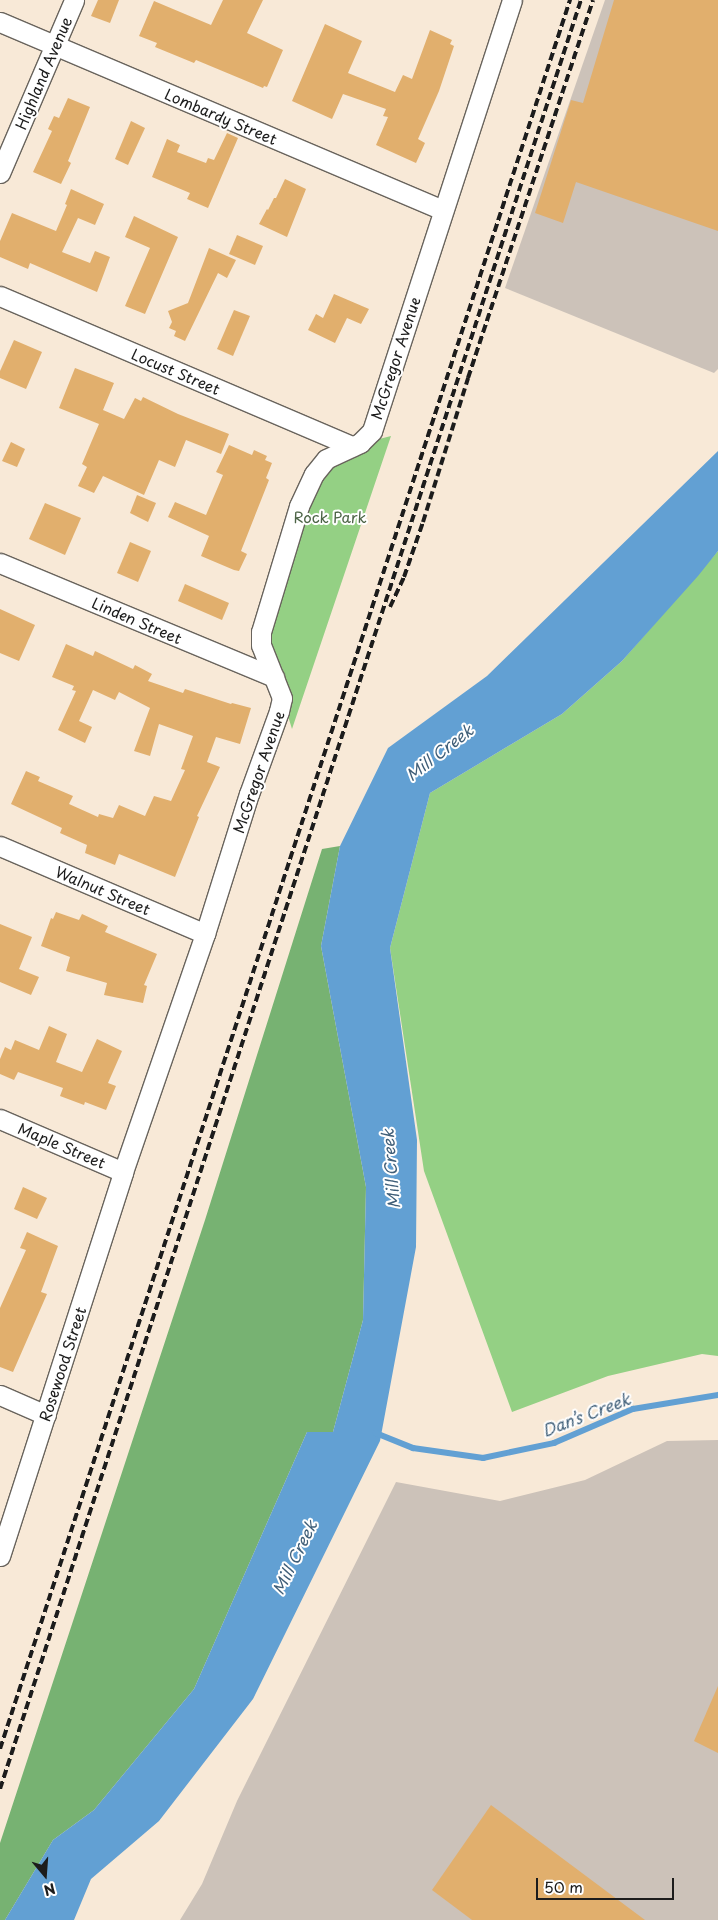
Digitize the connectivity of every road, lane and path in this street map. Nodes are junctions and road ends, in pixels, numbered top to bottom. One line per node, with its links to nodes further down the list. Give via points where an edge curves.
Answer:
1 (74, 0): 4 (street, Highland Avenue)
2 (512, 0): 6 (street, McGregor Avenue)
3 (0, 22): 4 (street, Lombardy Street)
4 (55, 45): 5 (street, Highland Avenue); 6 (street, Lombardy Street)
5 (0, 173)
6 (442, 210): 8 (street, McGregor Avenue, via 372,430 364,440)
7 (0, 296): 8 (street, Locust Street)
8 (352, 446): 10 (street, McGregor Avenue, via 336,453 318,468 299,506 261,632 261,645)
9 (0, 563): 10 (street, Linden Street)
10 (274, 677): 12 (street, McGregor Avenue, via 282,698 279,711 249,794)
11 (0, 846): 12 (street, Walnut Street)
12 (206, 934): 14 (street, McGregor Avenue)
13 (0, 1119): 14 (street, Maple Street)
14 (123, 1172): 16 (street, Rosewood Street)
15 (0, 1395): 16 (street)
16 (46, 1415): 17 (street, Rosewood Street)
17 (0, 1556)

